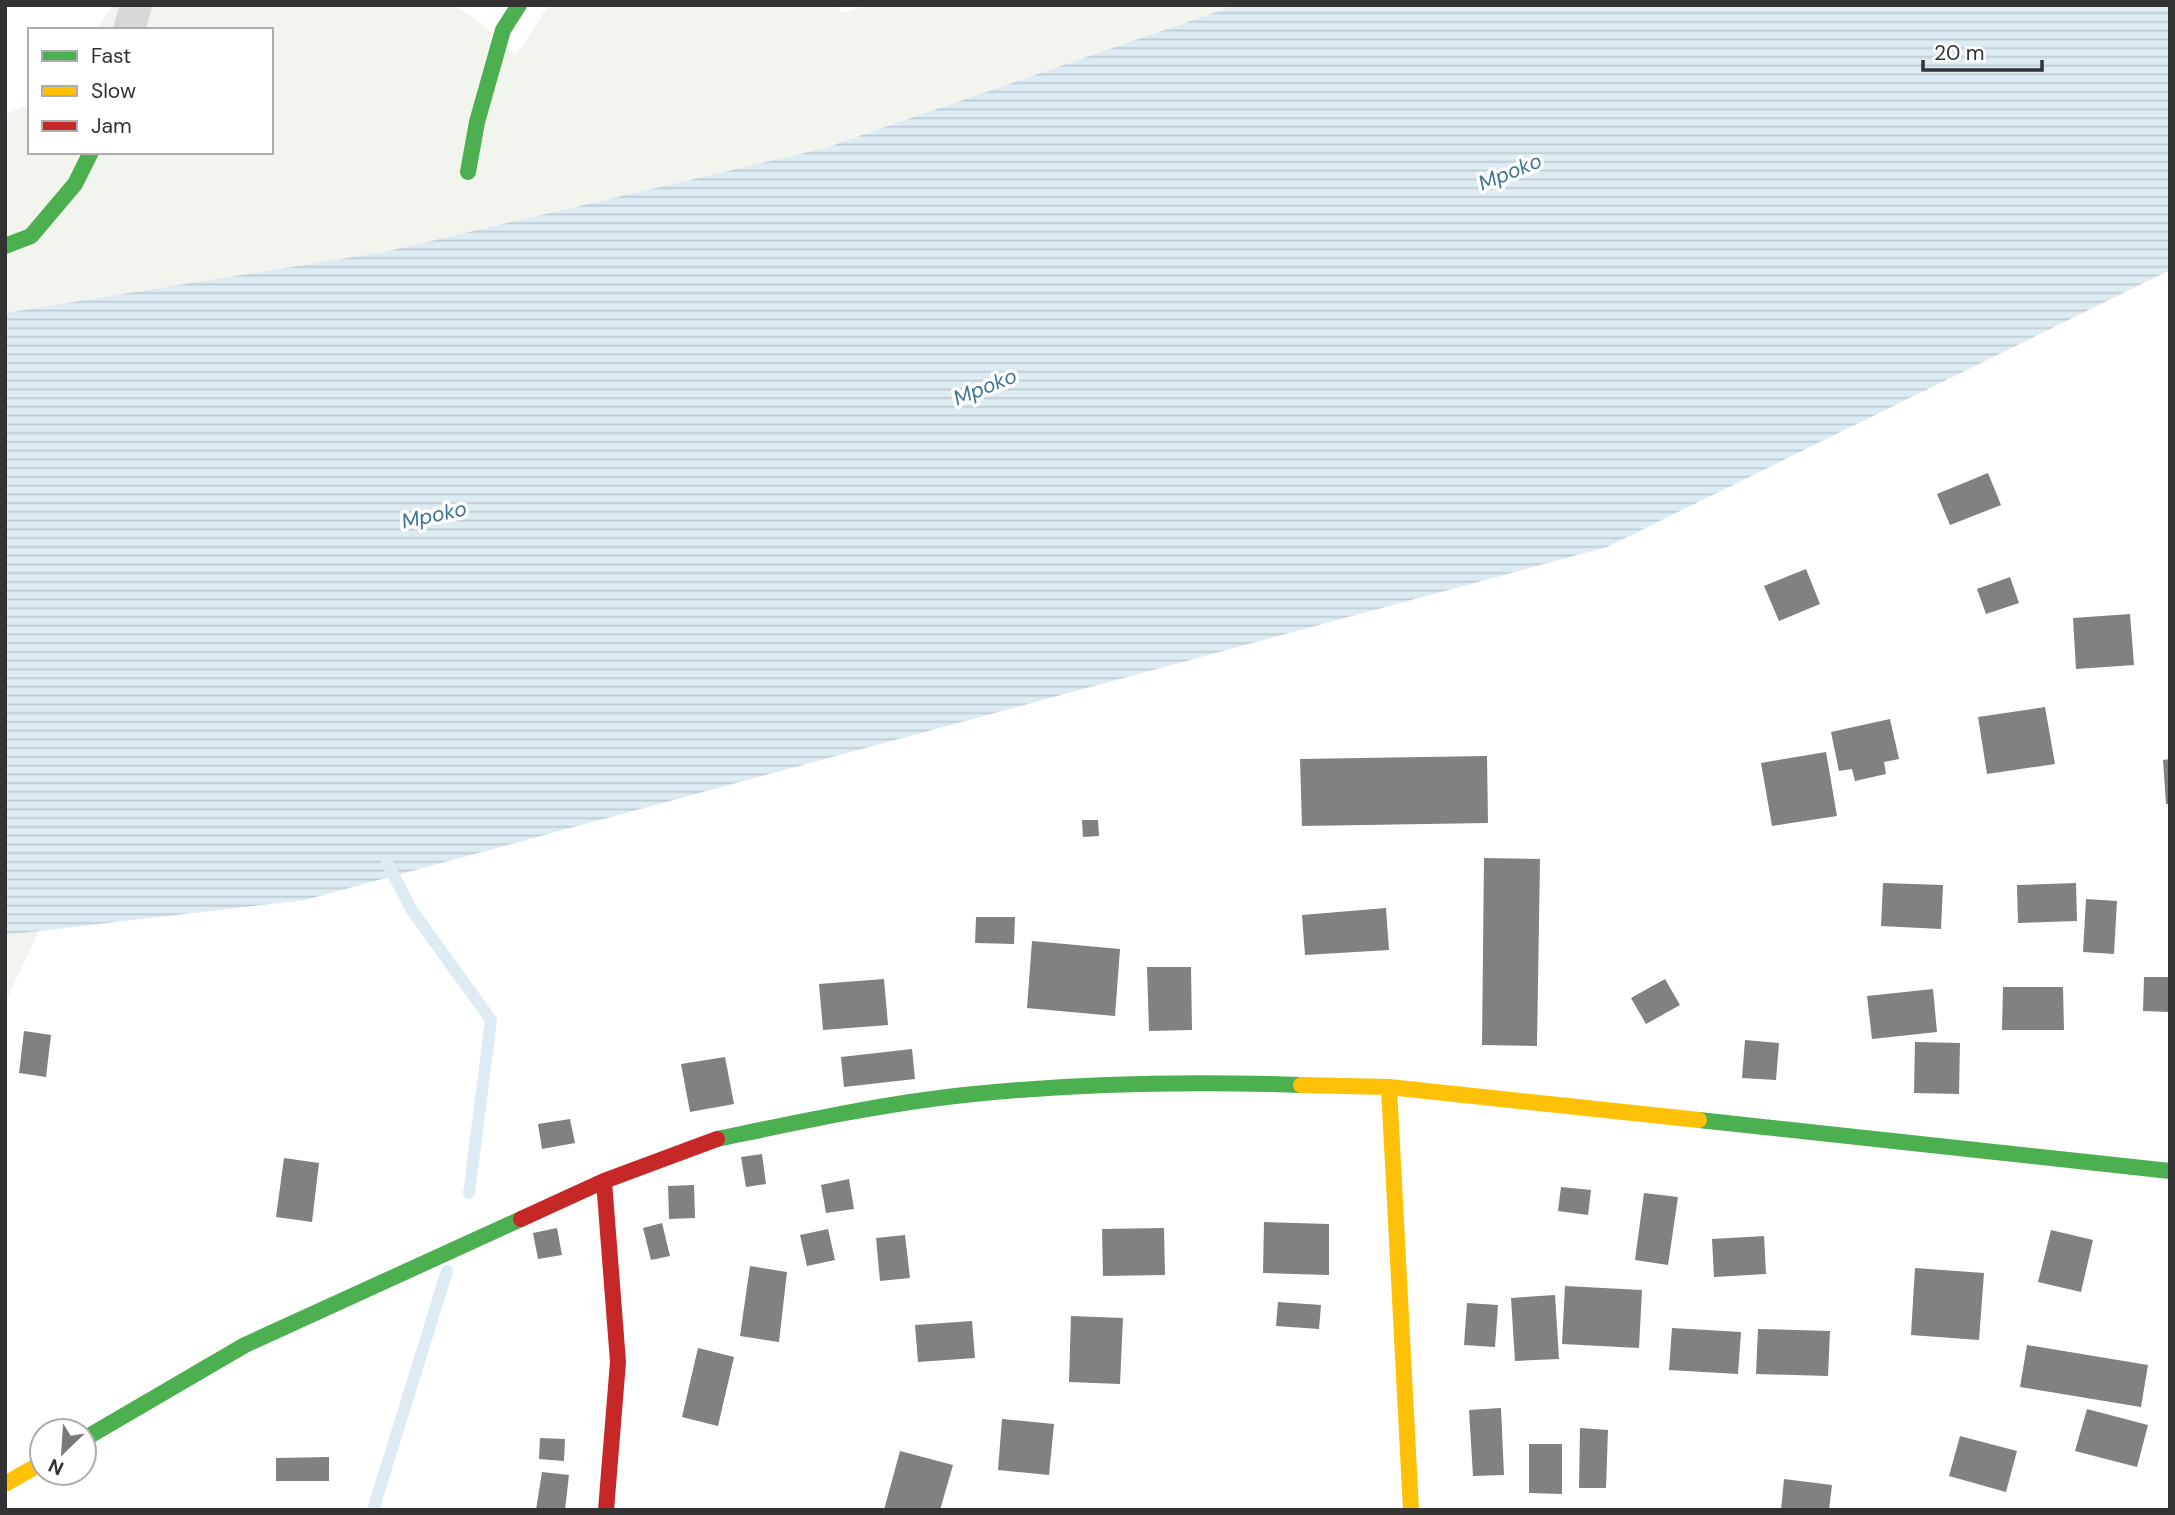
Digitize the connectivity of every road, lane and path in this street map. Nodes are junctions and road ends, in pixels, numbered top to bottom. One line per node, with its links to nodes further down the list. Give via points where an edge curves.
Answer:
1 (136, 5): 3 (street)
2 (519, 5): 5 (street, via 503,30)
3 (130, 28)
4 (90, 154): 6 (street, via 75,184 31,236)
5 (468, 172)
6 (5, 246)
7 (1389, 1087): 8 (street); 9 (street, via 1212,1082 1086,1085 963,1095 826,1116 709,1141); 14 (street)
8 (2170, 1171)
9 (604, 1181): 10 (street, via 245,1345); 13 (street, via 618,1362)
10 (98, 1430)
11 (28, 1471): 12 (street)
12 (5, 1484)
13 (606, 1510)
14 (1410, 1510)

